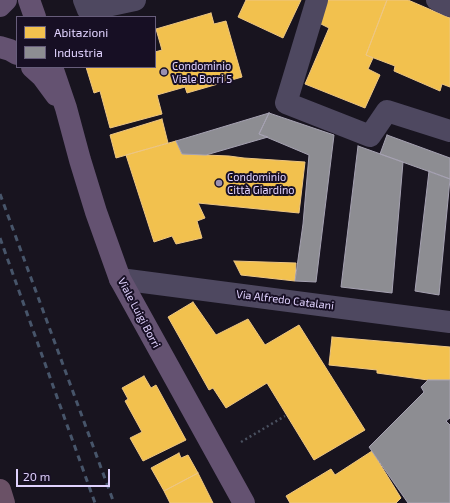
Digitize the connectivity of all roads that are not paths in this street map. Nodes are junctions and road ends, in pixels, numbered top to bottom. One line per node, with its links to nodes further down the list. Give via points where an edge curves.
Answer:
1 (6, 0): 7 (main road)
2 (29, 0): 9 (main road)
3 (84, 0): 4 (street, via 88,10)
4 (135, 0)
5 (317, 0): 15 (street, via 286,103 370,136 387,110)
6 (437, 0): 8 (street)
7 (0, 6)
8 (450, 6)
9 (35, 16)
10 (0, 48): 11 (main road)
11 (16, 53)
12 (33, 68): 14 (main road, Viale Luigi Borri)
13 (52, 68): 14 (main road, Viale Luigi Borri)
14 (66, 108): 16 (main road, Viale Luigi Borri, via 96,212)
15 (450, 131)
16 (120, 279): 17 (street, Via Alfredo Catalani); 20 (main road, Viale Luigi Borri)
17 (450, 322)
18 (0, 490): 19 (highway)
19 (4, 503)
20 (244, 503)

